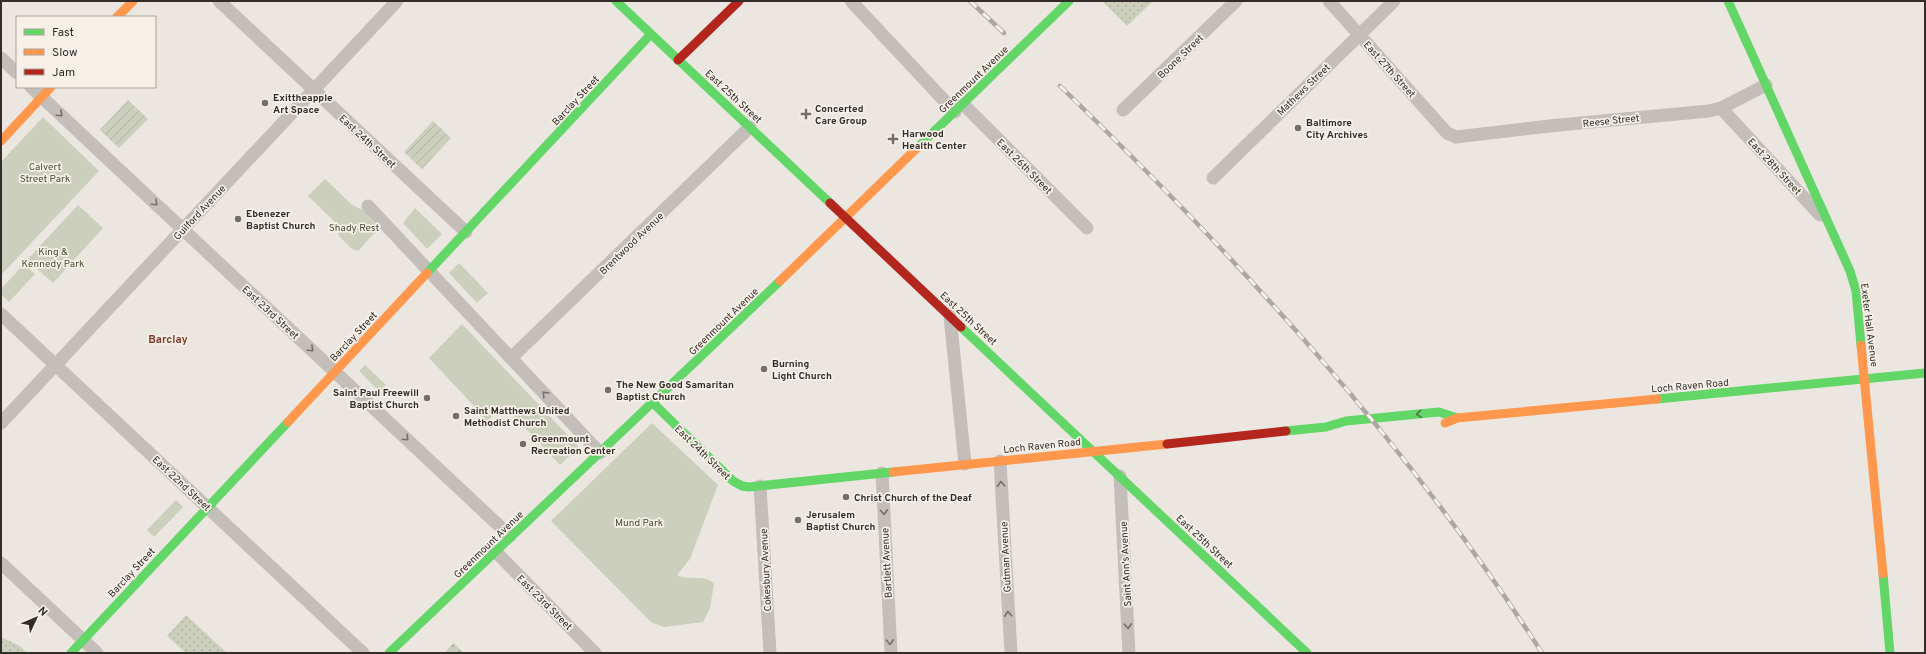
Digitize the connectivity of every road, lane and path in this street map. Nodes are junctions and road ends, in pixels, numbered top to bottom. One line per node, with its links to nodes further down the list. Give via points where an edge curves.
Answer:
1 (133, 1): 12 (main road)
2 (219, 1): 21 (street, East 24th Street)
3 (397, 1): 21 (street, Guilford Avenue)
4 (616, 1): 13 (main road, East 25th Street)
5 (739, 1): 16 (main road)
6 (851, 1): 23 (street, East 26th Street)
7 (1069, 1): 23 (main road, Greenmount Avenue)
8 (1236, 1): 25 (street, Boone Street)
9 (1329, 1): 14 (street, East 27th Street)
10 (1394, 1): 14 (street, Mathews Street)
11 (1728, 1): 18 (main road, Exeter Hall Avenue)
12 (118, 16)
13 (651, 34): 16 (main road, East 25th Street); 35 (main road, Barclay Street)
14 (1359, 34): 27 (street, East 27th Street); 29 (street, Mathews Street)
15 (1, 58): 17 (street)
16 (678, 60): 26 (main road, East 25th Street)
17 (16, 73)
18 (1766, 85): 24 (street, Reese Street); 32 (main road, Exeter Hall Avenue)
19 (32, 88): 22 (street, East 23rd Street)
20 (50, 88): 22 (main road)
21 (313, 90): 34 (street, Guilford Avenue); 35 (street, East 24th Street)
22 (42, 97): 28 (main road); 34 (street, East 23rd Street, one-way to 34)
23 (959, 108): 31 (main road, Greenmount Avenue); 33 (street, East 26th Street)
24 (1721, 108): 27 (street, Reese Street, via 1709,112); 32 (street, East 28th Street)
25 (1123, 110)
26 (750, 127): 31 (main road, East 25th Street); 39 (street, Brentwood Avenue)
27 (1451, 136)
28 (1, 141)
29 (1213, 178)
30 (368, 206): 36 (street)
31 (846, 217): 38 (main road, East 25th Street); 44 (main road, Greenmount Avenue)
32 (1828, 224): 43 (main road, Exeter Hall Avenue, via 1850,271 1856,291)
33 (1088, 228)
34 (183, 229): 40 (street, Guilford Avenue); 41 (street, East 23rd Street, one-way to 41)
35 (466, 232): 36 (main road, Barclay Street)
36 (429, 271): 39 (street); 41 (main road, Barclay Street)
37 (1, 314): 40 (street, East 22nd Street)
38 (950, 316): 50 (main road, East 25th Street); 53 (street)
39 (511, 358): 51 (street, one-way to 39)
40 (55, 365): 46 (street, Guilford Avenue); 57 (street, East 22nd Street)
41 (335, 372): 57 (main road, Barclay Street); 58 (street, East 23rd Street, one-way to 58)
42 (1925, 373): 43 (main road, Loch Raven Road)
43 (1865, 379): 45 (main road, Loch Raven Road); 72 (main road, Exeter Hall Avenue)
44 (653, 404): 51 (main road, Greenmount Avenue); 56 (main road, East 24th Street, via 732,481 742,486)
45 (1457, 418): 47 (main road, Loch Raven Road); 48 (main road, Loch Raven Road, one-way to 48, via 1439,412 1346,421)
46 (1, 423)
47 (1434, 425)
48 (1326, 427): 49 (main road, Loch Raven Road); 50 (main road, Loch Raven Road)
49 (1340, 431)
50 (1094, 451): 52 (main road, Loch Raven Road); 55 (main road, East 25th Street)
51 (600, 453): 58 (main road, Greenmount Avenue)
52 (1000, 461): 53 (main road, Loch Raven Road); 69 (street, Gutman Avenue, one-way to 52)
53 (965, 464): 54 (main road, Loch Raven Road)
54 (882, 473): 56 (main road, Loch Raven Road); 68 (street, Bartlett Avenue, one-way to 68)
55 (1120, 476): 70 (street, Saint Ann's Avenue, one-way to 70); 71 (main road, East 25th Street)
56 (760, 486): 67 (street, Cokesbury Avenue)
57 (208, 507): 61 (main road, Barclay Street); 64 (street, East 22nd Street)
58 (510, 536): 59 (main road, Greenmount Avenue)
59 (495, 551): 65 (main road, Greenmount Avenue); 66 (street, East 23rd Street)
60 (1, 564): 61 (street)
61 (83, 640): 62 (main road, Barclay Street); 63 (street)
62 (71, 653)
63 (97, 653)
64 (363, 653)
65 (389, 653)
66 (595, 653)
67 (770, 653)
68 (891, 653)
69 (1011, 653)
70 (1129, 653)
71 (1307, 653)
72 (1890, 653)

